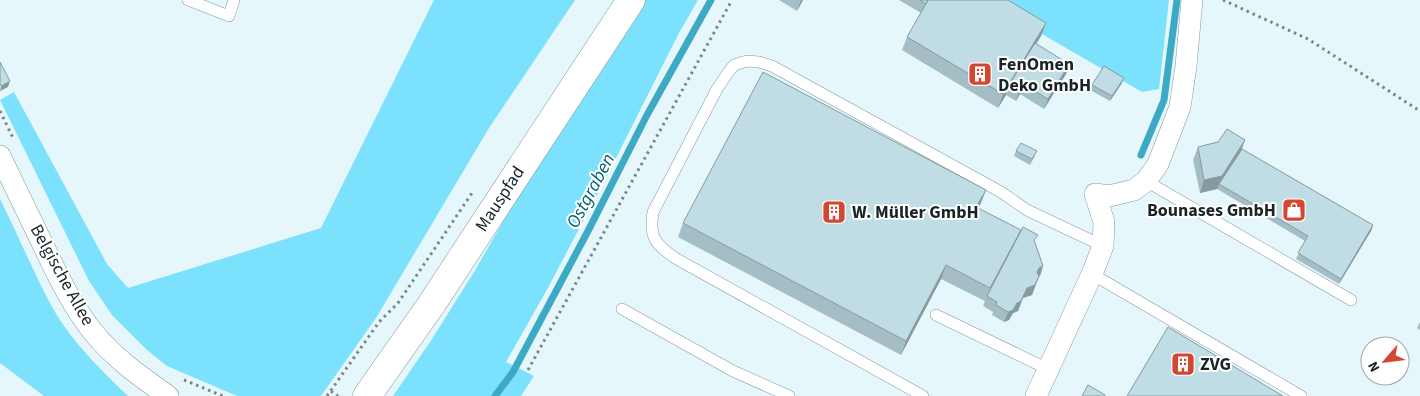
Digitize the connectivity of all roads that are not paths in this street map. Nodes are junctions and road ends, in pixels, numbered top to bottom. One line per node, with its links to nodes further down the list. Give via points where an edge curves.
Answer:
1 (188, 0): 2 (lane, via 229,16)
2 (234, 0)
3 (631, 0): 14 (street, Mauspfad, via 432,305)
4 (1192, 0): 6 (street, via 1180,106 1158,164)
5 (8, 151): 13 (street, Belgische Allee, via 60,280 75,306 114,355)
6 (1146, 181): 7 (street, via 1134,190 1109,196 1095,194 1104,222); 9 (lane)
7 (1102, 246): 8 (street); 16 (lane, via 1028,210 772,66 747,61 734,65 717,89 653,212 650,227 654,240 675,258)
8 (1092, 274): 12 (street); 18 (lane)
9 (1351, 300)
10 (622, 309): 15 (lane, via 733,371)
11 (936, 315): 12 (lane)
12 (1048, 369): 17 (street)
13 (168, 396)
14 (367, 396)
15 (789, 396)
16 (923, 396)
17 (1036, 396)
18 (1301, 396)

